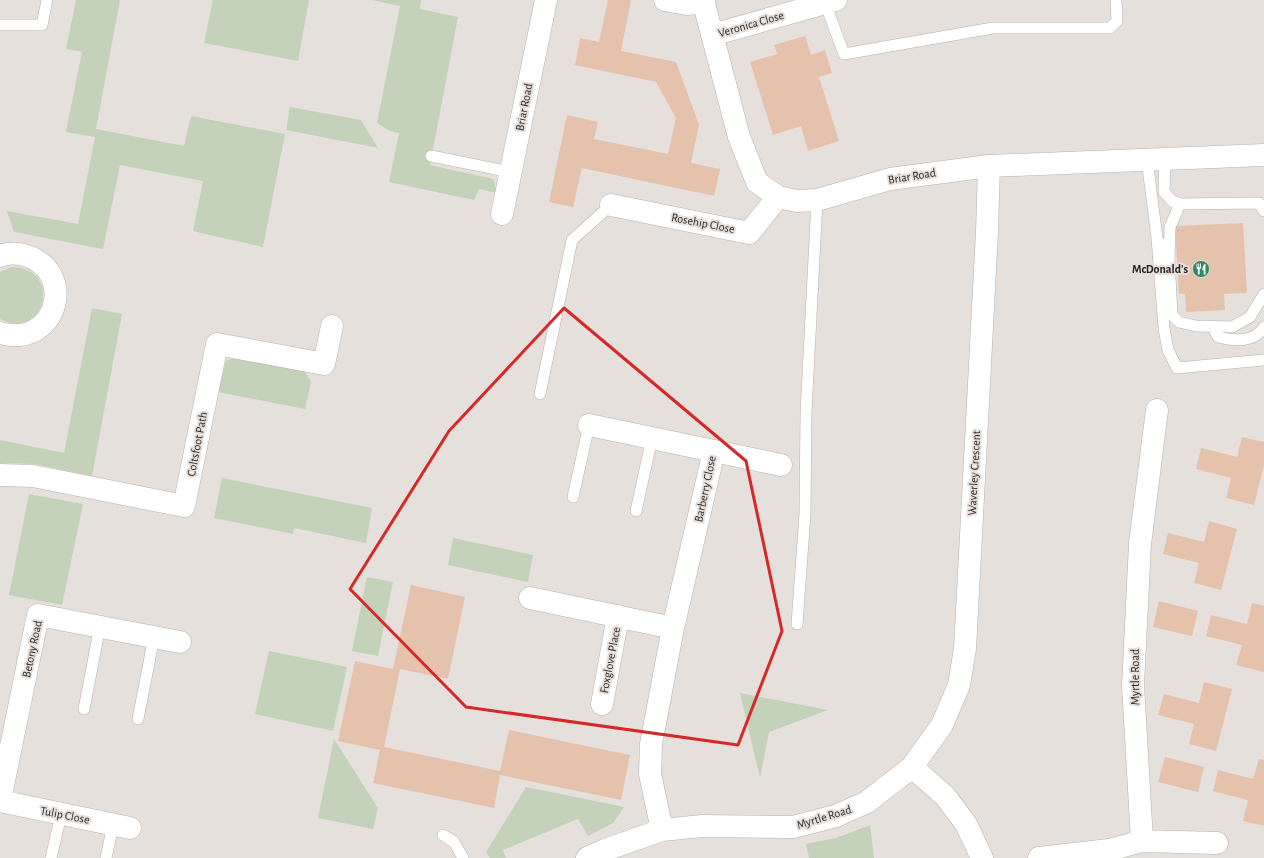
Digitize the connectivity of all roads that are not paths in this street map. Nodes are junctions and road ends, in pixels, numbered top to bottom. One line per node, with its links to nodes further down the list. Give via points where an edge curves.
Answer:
1 (47, 0): 7 (lane, via 42,25)
2 (546, 0): 13 (street, Briar Road)
3 (664, 0): 5 (street, via 687,4)
4 (1116, 0): 6 (lane, via 1117,21 1110,28 993,28 844,54)
5 (704, 1): 8 (street, Briar Road)
6 (831, 2): 8 (street, Veronica Close)
7 (0, 25)
8 (712, 35): 14 (street, Briar Road, via 739,137 757,182)
9 (1264, 155): 11 (street, Briar Road)
10 (431, 156): 13 (lane)
11 (1156, 159): 12 (street, Briar Road); 16 (lane, via 1164,192 1172,201); 20 (lane)
12 (989, 166): 15 (street, Briar Road, via 890,179); 48 (street, Waverley Crescent, via 965,649 959,685 942,725)
13 (511, 172): 19 (street, Briar Road)
14 (778, 197): 15 (street, Briar Road, via 797,201); 17 (street, Rosehip Close, via 749,233)
15 (817, 200): 40 (lane, via 806,413 805,514)
16 (1180, 204): 18 (lane, via 1259,203); 22 (lane, via 1170,227)
17 (611, 205): 29 (lane, via 572,240)
18 (1264, 211)
19 (502, 214)
20 (1157, 238): 22 (lane); 28 (lane, via 1164,328 1168,350 1177,368)
21 (1, 253): 27 (street, via 33,258 48,271 55,283 56,297 53,311 46,323 39,328 26,335 12,336)
22 (1169, 258): 25 (lane, via 1172,315 1179,322)
23 (1264, 294): 25 (lane, via 1250,317 1232,327)
24 (332, 326): 35 (street, Coltsfoot Path, via 324,364 217,344 184,506 33,476)
25 (1213, 327): 26 (lane, via 1218,336 1229,340 1242,340)
26 (1264, 327)
27 (0, 333)
28 (1264, 360)
29 (540, 394)
30 (1157, 410): 54 (street, Myrtle Road, via 1140,544 1133,685)
31 (589, 425): 32 (street, Barberry Close); 36 (lane)
32 (652, 438): 33 (street, Barberry Close); 37 (lane)
33 (714, 451): 34 (street); 42 (street, Barberry Close)
34 (782, 465)
35 (0, 475)
36 (574, 497)
37 (636, 511)
38 (530, 598): 39 (street)
39 (618, 616): 42 (street); 45 (street, Foxglove Place)
40 (797, 624)
41 (100, 626): 43 (street, Betony Road); 46 (lane); 49 (street, Betony Road, via 38,615)
42 (673, 628): 52 (street, Barberry Close, via 651,744 650,774)
43 (154, 637): 44 (street, Betony Road); 47 (lane)
44 (180, 642)
45 (602, 704)
46 (84, 709)
47 (138, 720)
48 (912, 767): 52 (street, Myrtle Road, via 867,802 836,816 793,827 702,826); 60 (street, via 945,796 966,824)
49 (0, 801): 50 (street, Tulip Close)
50 (61, 815): 51 (street, Tulip Close); 56 (lane)
51 (121, 826): 57 (lane)
52 (662, 830): 59 (street, Myrtle Road)
53 (443, 835): 58 (lane, via 454,842)
54 (1142, 841): 55 (street); 61 (street, via 1109,850)
55 (1217, 843)
56 (52, 858)
57 (106, 858)
58 (463, 858)
59 (587, 858)
60 (982, 858)
61 (1039, 858)

